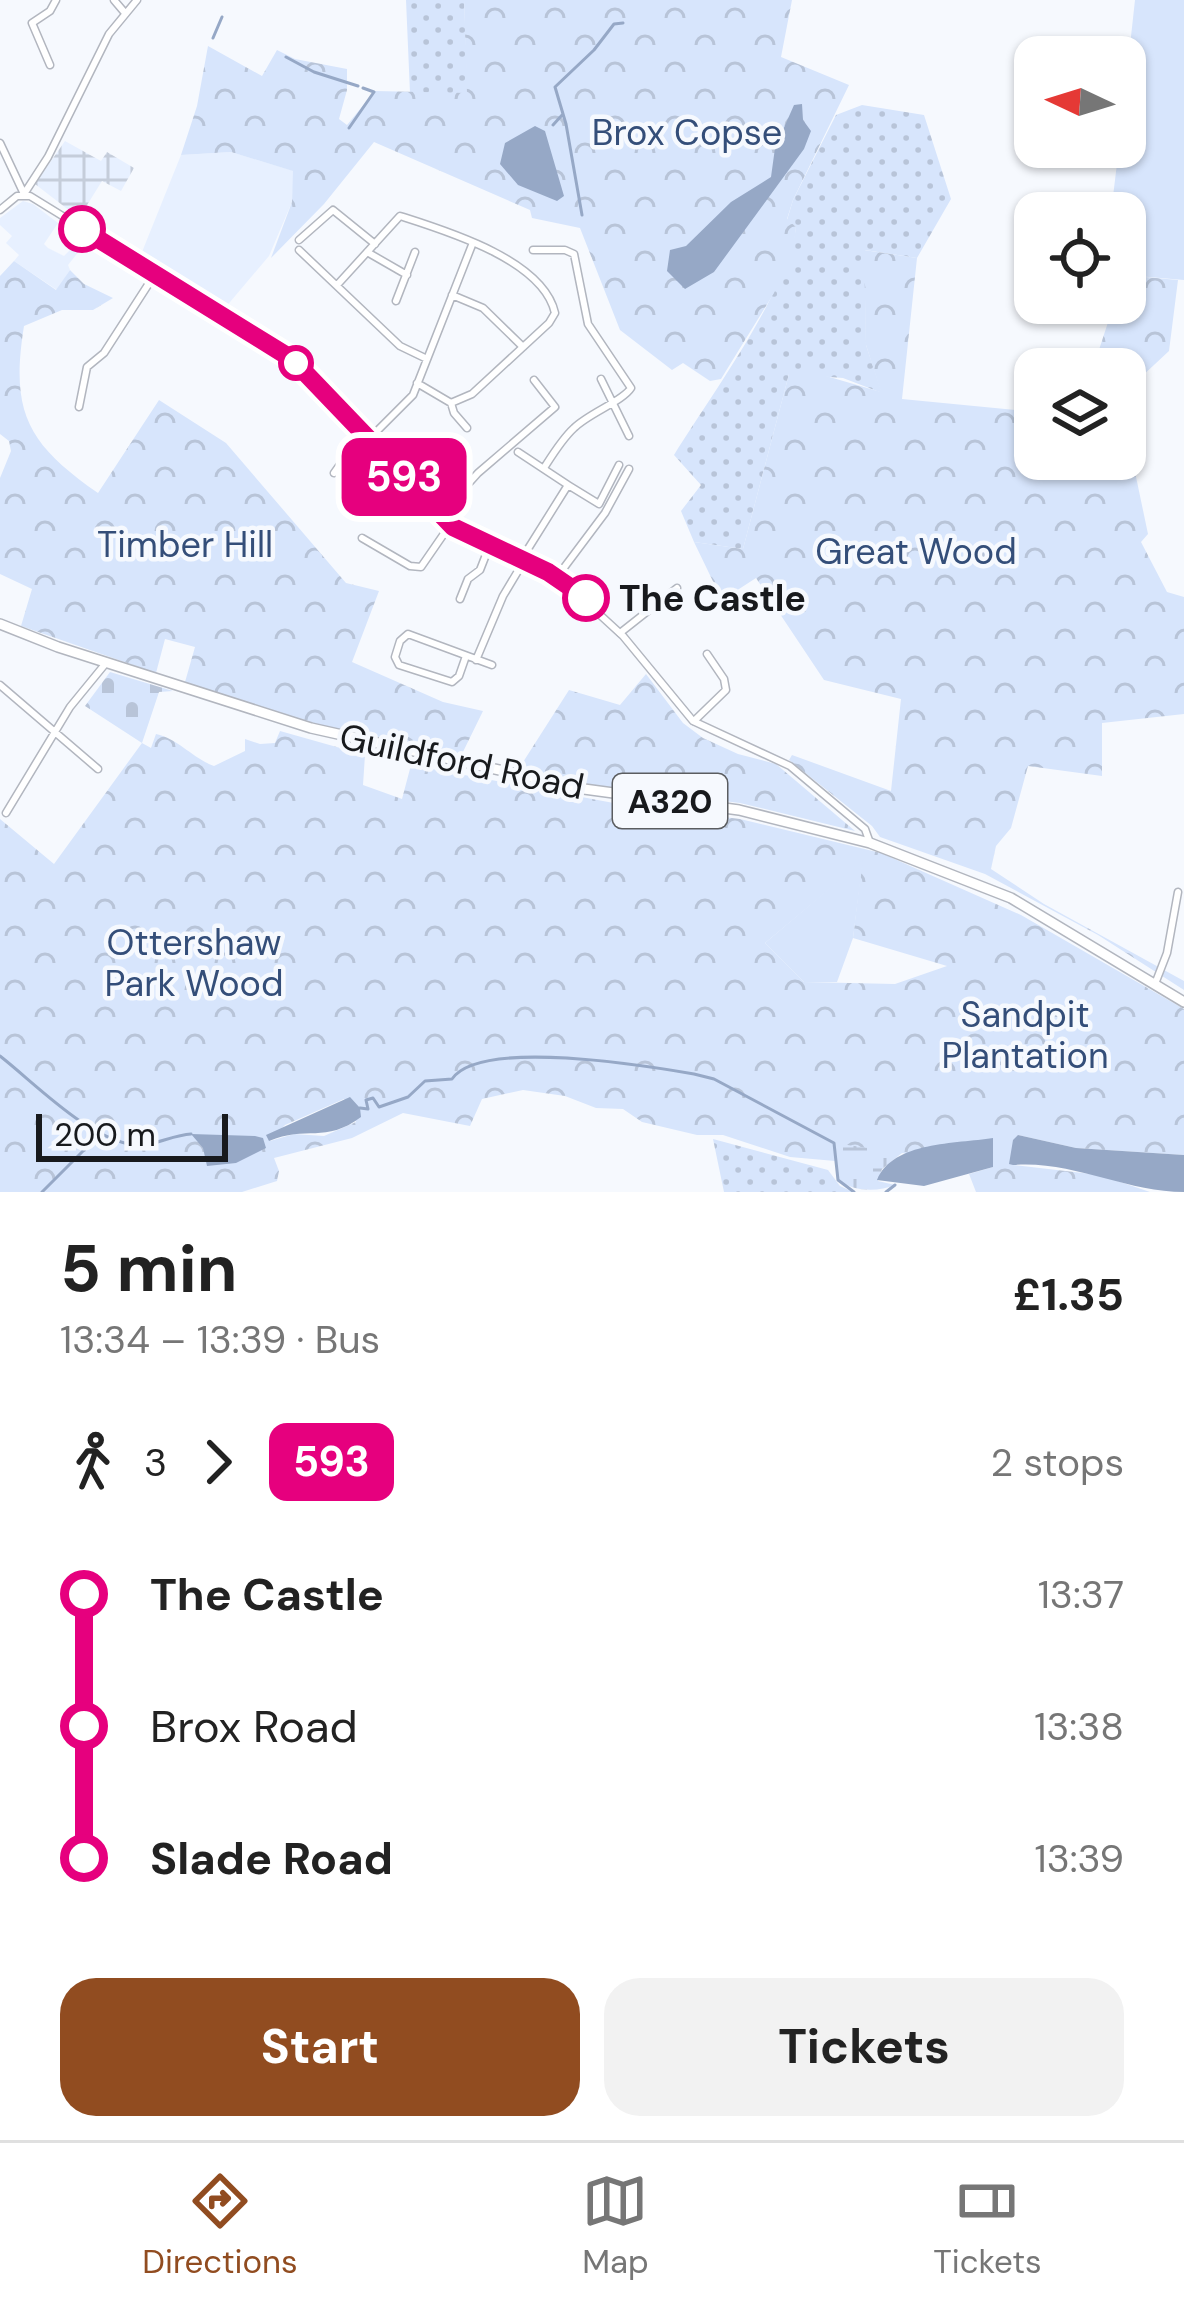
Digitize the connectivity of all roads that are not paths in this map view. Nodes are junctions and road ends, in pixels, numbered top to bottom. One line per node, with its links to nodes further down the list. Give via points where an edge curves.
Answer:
1 (56, 0): 5 (street, via 32,26)
2 (115, 0): 4 (street)
3 (137, 0): 4 (street)
4 (125, 13): 7 (street)
5 (51, 65)
6 (0, 143): 7 (street)
7 (24, 194): 9 (street); 16 (street)
8 (404, 207): 10 (street)
9 (0, 210)
10 (400, 216): 11 (street); 12 (street)
11 (375, 244): 14 (street); 18 (street, via 333,210 299,245)
12 (472, 245): 19 (street); 21 (street, via 519,264 555,308)
13 (533, 250): 26 (street, via 577,257 589,324 631,388)
14 (367, 252): 17 (street); 18 (street)
15 (415, 252): 17 (street)
16 (155, 274): 28 (street, via 87,367); 30 (street, via 292,359)
17 (407, 275): 20 (street)
18 (338, 284): 22 (street, via 400,346)
19 (452, 295): 21 (street, via 483,308); 22 (street)
20 (396, 301)
21 (524, 346): 27 (street)
22 (427, 359): 25 (street)
23 (601, 379): 26 (street)
24 (534, 380): 38 (street, via 555,407)
25 (417, 383): 27 (street); 30 (street, via 405,405)
26 (613, 401): 31 (street); 34 (street, via 570,431)
27 (451, 404): 29 (street)
28 (80, 407)
29 (466, 428)
30 (367, 435): 36 (street); 38 (street)
31 (628, 436)
32 (518, 452): 34 (street)
33 (619, 465): 37 (street, via 599,504)
34 (544, 468): 37 (street)
35 (629, 469): 43 (street)
36 (337, 473)
37 (568, 485): 42 (street)
38 (440, 515): 39 (street)
39 (450, 525): 40 (street, via 421,567); 41 (street)
40 (362, 538)
41 (489, 547): 42 (street); 45 (street)
42 (523, 561): 43 (street); 50 (street)
43 (557, 577): 47 (street)
44 (678, 588): 47 (street)
45 (460, 599)
46 (0, 624): 51 (main road, Guildford Road / A320)
47 (620, 633): 54 (street)
48 (706, 654): 54 (street, via 726,690)
49 (466, 656): 49 (street, via 408,634 394,657 452,682); 50 (street)
50 (476, 660): 52 (street)
51 (106, 663): 55 (street); 58 (main road, Guildford Road / A320, via 323,731 584,789 739,810)
52 (492, 665)
53 (0, 686): 55 (street)
54 (693, 721): 58 (street, via 790,766 860,825)
55 (56, 730): 56 (street); 57 (street)
56 (98, 769)
57 (6, 813)
58 (870, 843): 60 (main road, Guildford Road / A320, via 1011,898)
59 (1178, 892): 60 (street)
60 (1155, 984): 61 (main road, Guildford Road / A320)
61 (1184, 1002)

